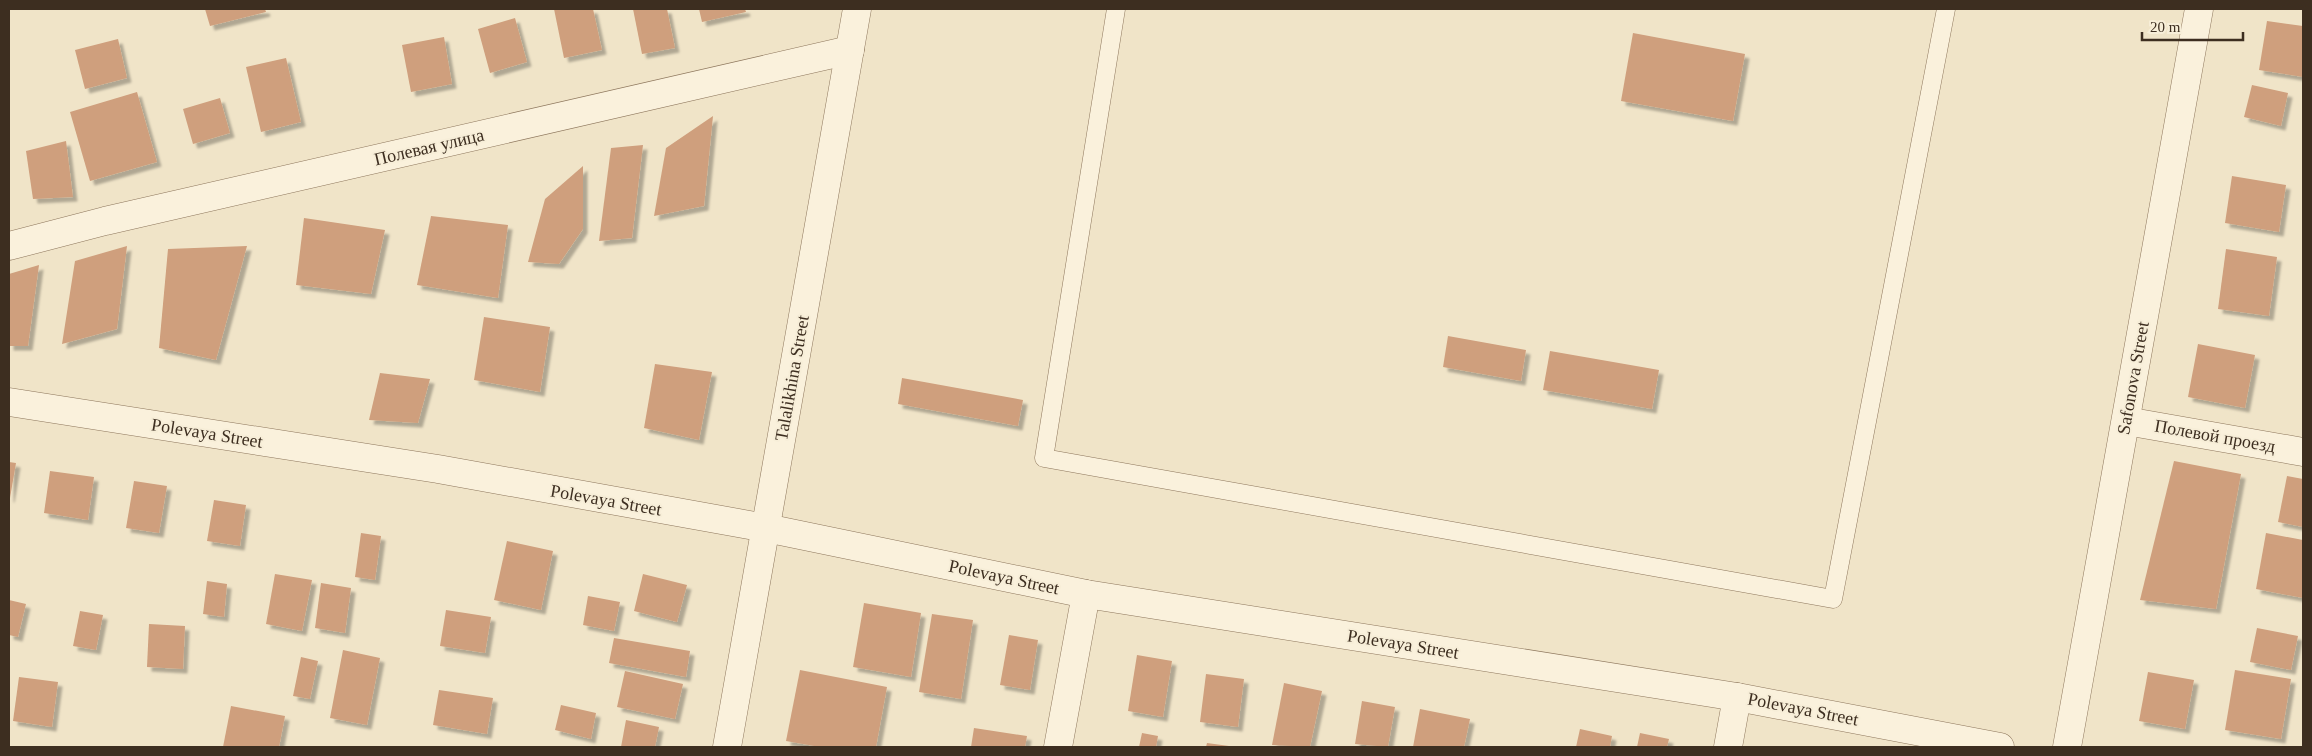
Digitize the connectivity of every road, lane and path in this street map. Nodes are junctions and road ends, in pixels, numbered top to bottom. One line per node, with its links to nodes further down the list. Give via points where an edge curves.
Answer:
1 (857, 9): 5 (street, Talalikhina Street)
2 (1116, 9): 3 (lane, via 1044,458 1833,599)
3 (1946, 9)
4 (2200, 9): 8 (street, Safonova Street)
5 (850, 50): 6 (street, Полевая улица, via 124,216); 10 (street, Talalikhina Street)
6 (9, 246)
7 (9, 402): 10 (street, Polevaya Street, via 438,469)
8 (2126, 421): 9 (street, Полевой проезд); 17 (street, Safonova Street)
9 (2303, 452)
10 (766, 528): 11 (street, Polevaya Street); 13 (street, Talalikhina Street)
11 (1086, 594): 12 (street, Polevaya Street); 14 (street)
12 (1737, 696): 15 (street); 16 (street, Polevaya Street)
13 (727, 747)
14 (1058, 747)
15 (1728, 747)
16 (2000, 747)
17 (2067, 747)

